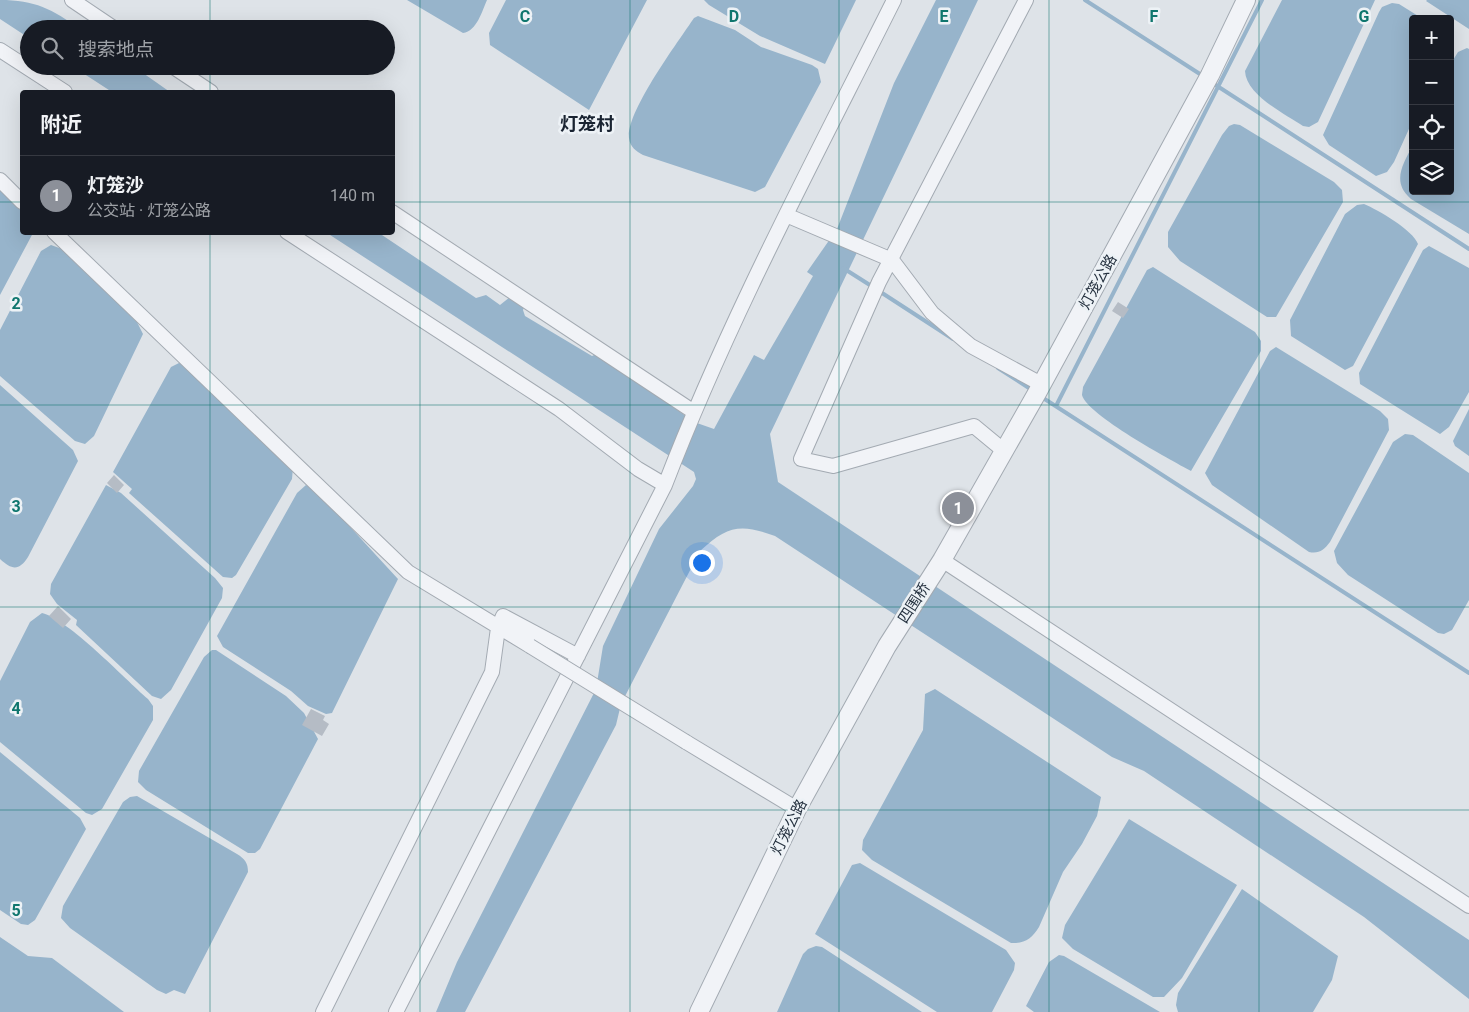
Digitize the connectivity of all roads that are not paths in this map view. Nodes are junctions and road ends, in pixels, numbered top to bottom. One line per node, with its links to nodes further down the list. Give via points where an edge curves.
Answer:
1 (72, 0): 5 (street)
2 (894, 0): 15 (street)
3 (1026, 0): 18 (street)
4 (1246, 0): 19 (street, 灯笼公路, via 1206,81)
5 (102, 20)
6 (0, 50): 7 (street)
7 (20, 63)
8 (39, 75): 10 (street)
9 (186, 75): 11 (street)
10 (62, 90)
11 (208, 90)
12 (0, 180): 13 (street)
13 (20, 200)
14 (395, 214): 20 (street)
15 (786, 215): 18 (street); 20 (street)
16 (57, 235): 24 (street, via 408,572)
17 (292, 235): 22 (street, via 559,409 638,469)
18 (892, 260): 19 (street, via 932,313 971,346); 21 (street, via 879,282 801,459 833,466 974,426)
19 (1039, 388): 21 (street, 灯笼公路)
20 (694, 412): 22 (street)
21 (1003, 450): 23 (street, 灯笼公路)
22 (665, 485): 26 (street)
23 (942, 560): 25 (street, 四围桥); 28 (street)
24 (498, 628): 26 (street, via 503,616); 27 (street, bridge); 29 (street, via 492,672)
25 (887, 646): 27 (street, 灯笼公路)
26 (578, 656): 30 (street)
27 (797, 808): 31 (street, 灯笼公路)
28 (1469, 906)
29 (323, 1012)
30 (396, 1012)
31 (699, 1012)

